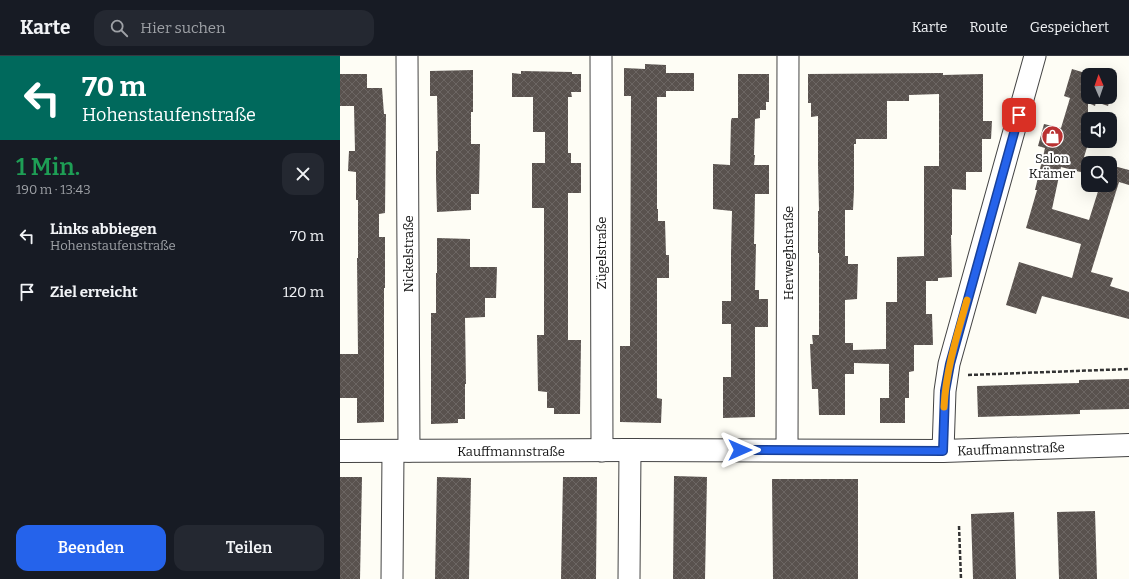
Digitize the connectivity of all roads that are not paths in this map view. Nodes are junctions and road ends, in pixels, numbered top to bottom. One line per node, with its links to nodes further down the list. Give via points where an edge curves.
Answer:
1 (407, 56): 9 (street, Nickelstraße)
2 (601, 56): 10 (street, Zügelstraße)
3 (788, 56): 7 (street, Herweghstraße)
4 (1035, 56): 11 (street, via 947,376)
5 (1129, 445): 11 (street, Kauffmannstraße)
6 (630, 450): 7 (street, Kauffmannstraße); 10 (street, Kauffmannstraße); 13 (street)
7 (787, 450): 11 (street, Kauffmannstraße)
8 (340, 451): 9 (street, Kauffmannstraße)
9 (401, 451): 10 (street, Kauffmannstraße); 12 (street)
10 (602, 451)
11 (943, 451)
12 (392, 579)
13 (629, 579)

